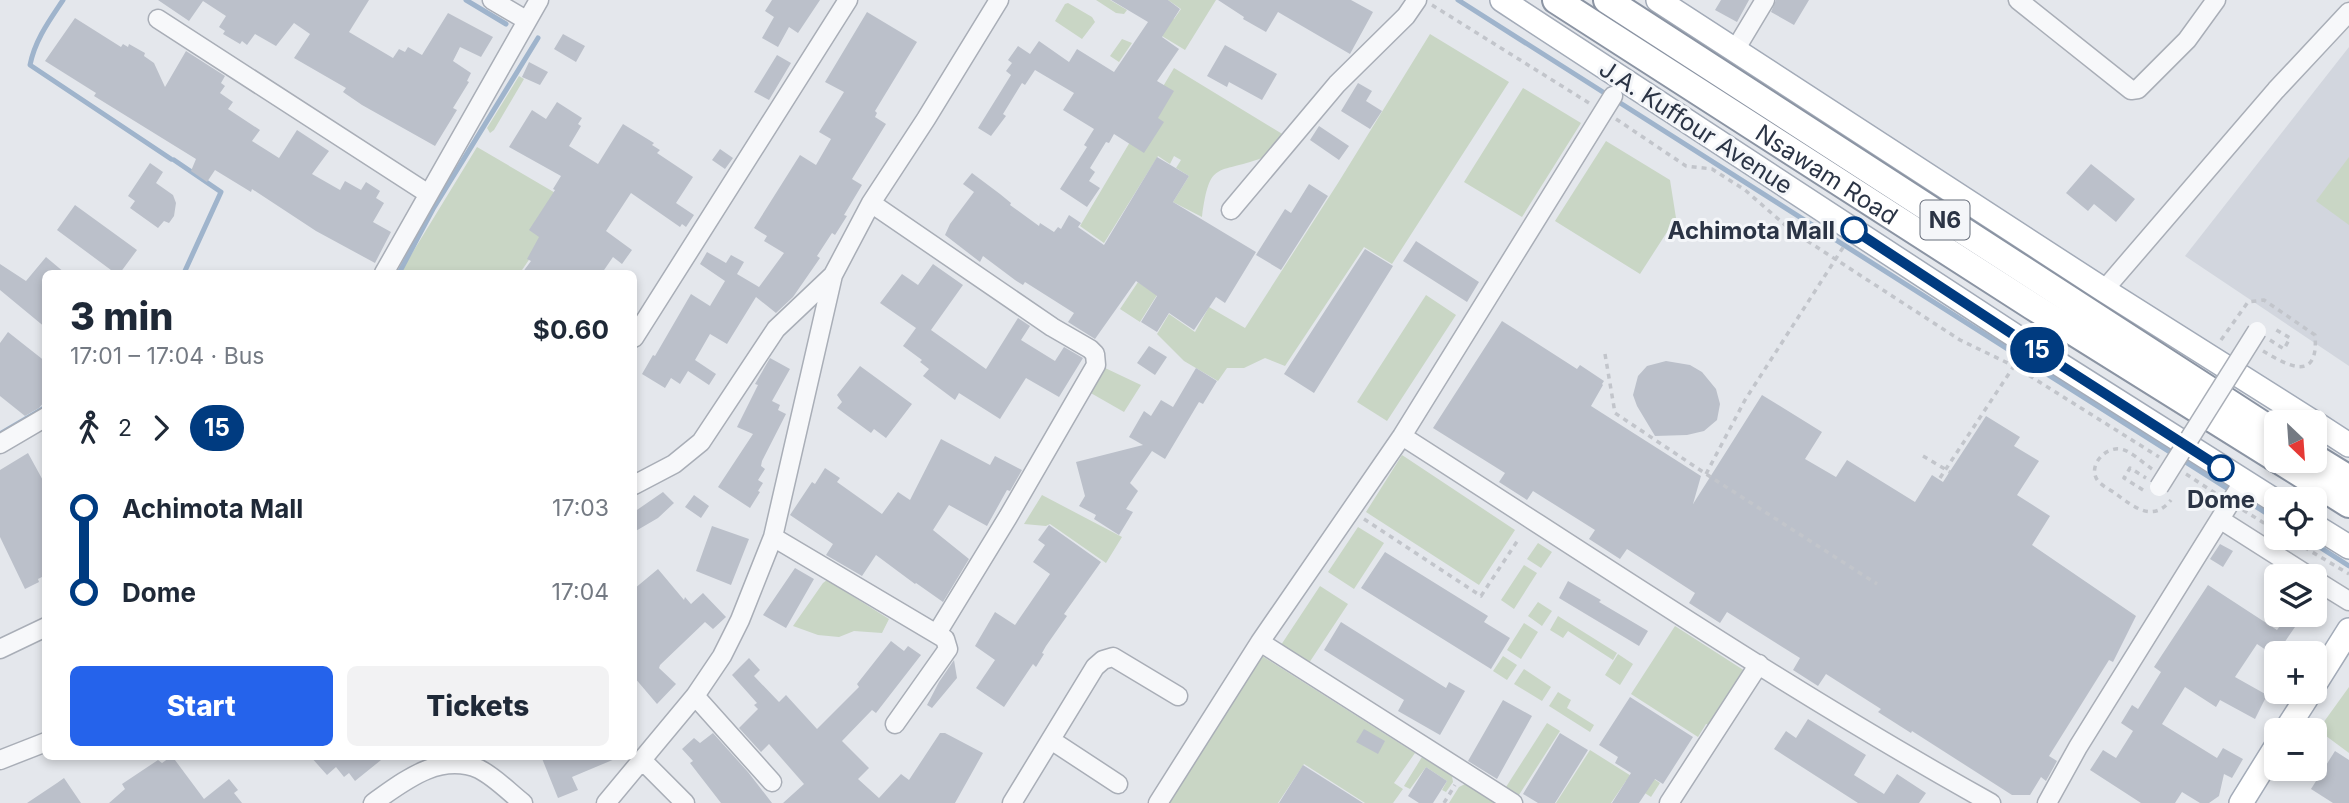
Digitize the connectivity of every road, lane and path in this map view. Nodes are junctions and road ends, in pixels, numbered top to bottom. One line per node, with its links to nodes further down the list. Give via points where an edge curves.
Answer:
1 (492, 0): 16 (street)
2 (539, 0): 16 (street)
3 (848, 0): 28 (street)
4 (999, 0): 20 (street)
5 (1417, 0): 21 (street)
6 (1423, 0): 18 (path)
7 (1502, 0): 22 (main road, J.A. Kuffour Avenue)
8 (1556, 0): 40 (highway, Nsawam Road / N6)
9 (1658, 0): 17 (main road)
10 (1765, 0): 17 (street)
11 (2018, 0): 12 (street, via 2131,90 2138,89 2186,40)
12 (2216, 0)
13 (1610, 2): 35 (highway, Nsawam Road / N6)
14 (2349, 12): 26 (street)
15 (158, 19): 19 (street)
16 (526, 20): 19 (street)
17 (1735, 50): 26 (main road)
18 (1609, 104): 23 (path, via 1686,166 1712,169); 37 (street)
19 (427, 193): 24 (street)
20 (870, 203): 25 (street); 73 (street, via 1090,349 1096,358)
21 (1231, 210)
22 (1854, 230): 23 (path); 41 (main road, J.A. Kuffour Avenue)
23 (1836, 259): 32 (path, via 1960,340); 47 (path, via 1745,400)
24 (386, 270)
25 (833, 275): 54 (street, via 776,329 701,442 674,464); 62 (street)
26 (2104, 290): 33 (main road)
27 (2257, 331): 51 (street, bridge)
28 (637, 333)
29 (2290, 338): 30 (path)
30 (2284, 349)
31 (1605, 354): 47 (path, via 1615,413)
32 (2014, 366): 45 (path); 51 (path)
33 (2293, 410)
34 (42, 419): 38 (street)
35 (2264, 426)
36 (2328, 432): 39 (main road)
37 (1402, 436): 58 (street); 76 (street)
38 (0, 444)
39 (2349, 445)
40 (2264, 451)
41 (2199, 453): 48 (path); 53 (main road, J.A. Kuffour Avenue)
42 (1923, 456): 45 (path)
43 (2328, 466): 52 (highway)
44 (2130, 468): 50 (path)
45 (1948, 471): 49 (path)
46 (2299, 473): 57 (highway, Nsawam Road / N6)
47 (1706, 474): 68 (path)
48 (2187, 475): 51 (path); 56 (path)
49 (1940, 478)
50 (2124, 478)
51 (2167, 478): 51 (path, via 2122,449 2109,449 2098,458 2094,470 2097,480 2150,513 2160,511)
52 (2349, 480)
53 (2244, 482): 55 (main road, J.A. Kuffour Avenue); 56 (street)
54 (637, 483)
55 (2264, 494)
56 (2231, 503): 59 (street); 60 (path)
57 (2349, 504)
58 (1350, 510): 63 (path, via 1481,596); 74 (street)
59 (2221, 520): 66 (street); 97 (street)
60 (2264, 523)
61 (2327, 533): 64 (main road)
62 (773, 537): 73 (street); 78 (street, via 740,620)
63 (1518, 540)
64 (2349, 547)
65 (2309, 550): 67 (path)
66 (2290, 564)
67 (2349, 574)
68 (1877, 583)
69 (2327, 587): 70 (street)
70 (2349, 601)
71 (42, 629): 75 (street)
72 (2349, 630): 77 (main road)
73 (937, 634): 80 (street, via 948,649)
74 (1260, 642): 93 (street); 94 (street)
75 (0, 649)
76 (1759, 664): 95 (street); 96 (street)
77 (2327, 665)
78 (695, 696): 84 (street); 86 (street)
79 (1178, 696): 81 (street, via 1113,657 1103,660)
80 (895, 724)
81 (1051, 740): 87 (street); 92 (street)
82 (42, 744): 83 (street)
83 (0, 760)
84 (642, 760): 90 (street); 91 (street)
85 (2264, 766): 98 (main road)
86 (772, 782)
87 (1118, 784)
88 (373, 803): 89 (street, via 413,776 449,765 478,769)
89 (523, 803)
90 (606, 803)
91 (685, 803)
92 (1013, 803)
93 (1158, 803)
94 (1513, 803)
95 (1668, 803)
96 (1991, 803)
97 (2047, 803)
98 (2241, 803)

